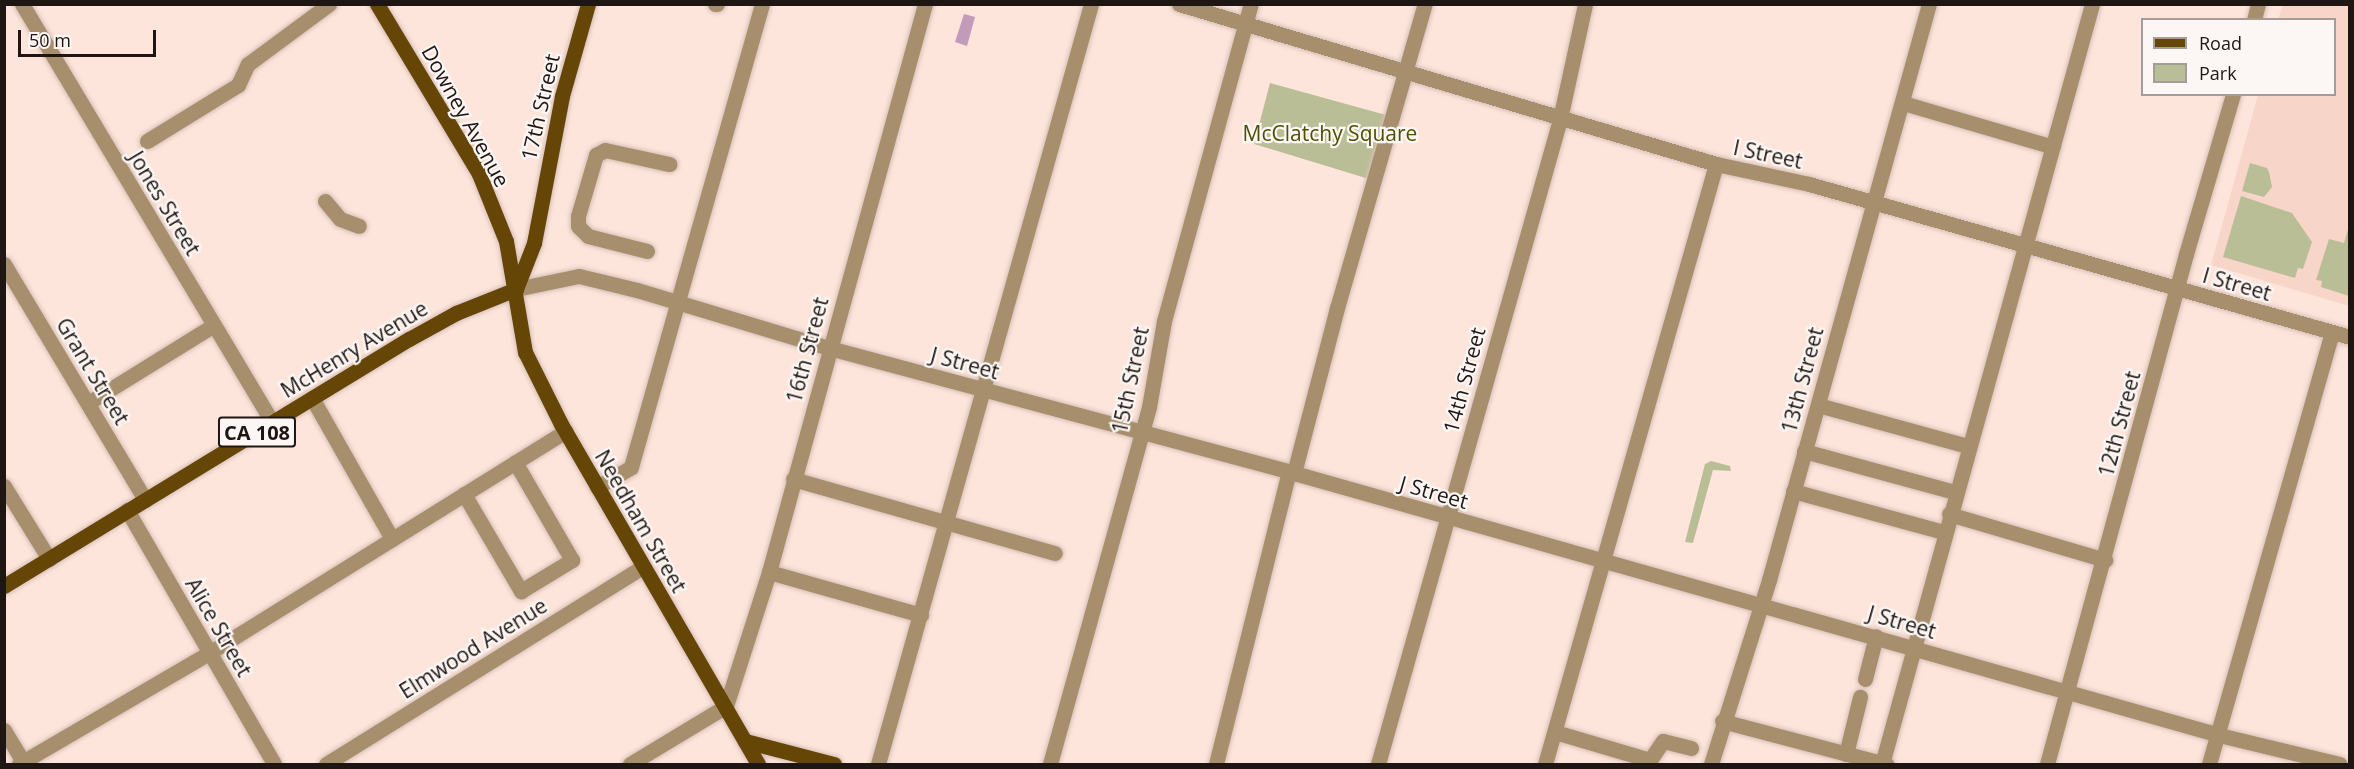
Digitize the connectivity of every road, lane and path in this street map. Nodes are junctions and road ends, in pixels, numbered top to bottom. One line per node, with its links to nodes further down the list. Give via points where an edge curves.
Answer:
1 (22, 4): 32 (street, Jones Street)
2 (329, 4): 19 (street, via 248,64 238,85)
3 (377, 4): 29 (main road, Downey Avenue, via 479,174 505,237)
4 (588, 4): 29 (main road, 17th Street, via 562,96 534,243)
5 (762, 4): 31 (street)
6 (925, 4): 35 (street, 16th Street)
7 (1091, 4): 36 (street)
8 (1179, 4): 14 (street, I Street)
9 (1251, 4): 14 (street, 15th Street)
10 (1425, 4): 15 (street)
11 (1585, 4): 18 (street, 14th Street)
12 (1929, 4): 17 (street, 13th Street)
13 (2092, 4): 20 (street)
14 (1246, 22): 15 (street, I Street); 42 (street, 15th Street, via 1164,321)
15 (1407, 74): 18 (street, I Street); 46 (street)
16 (2232, 96): 30 (street, 12th Street)
17 (1903, 103): 20 (street); 24 (street, 13th Street)
18 (1560, 119): 22 (street, I Street); 56 (street, 14th Street)
19 (147, 141)
20 (2053, 147): 26 (street)
21 (669, 164): 27 (street, via 605,150 596,155 578,216 579,226 588,236)
22 (1716, 164): 24 (street, I Street, via 1809,184); 63 (street)
23 (325, 201): 25 (street, via 340,219)
24 (1873, 204): 26 (street, I Street); 39 (street, 13th Street)
25 (359, 226)
26 (2028, 247): 30 (street, I Street); 43 (street)
27 (647, 251)
28 (4, 264): 38 (street, Grant Street)
29 (516, 289): 31 (street, J Street, via 579,276); 37 (main road, McHenry Avenue / CA 108, via 456,313); 41 (main road, Needham Street, via 519,334 525,352)
30 (2177, 289): 33 (street, I Street); 62 (street, 12th Street)
31 (677, 303): 35 (street, J Street); 49 (street, via 631,467)
32 (214, 325): 38 (street); 40 (street, Jones Street)
33 (2332, 333): 34 (street, I Street); 79 (street)
34 (2349, 337)
35 (829, 348): 36 (street, J Street); 47 (street, 16th Street)
36 (980, 388): 42 (street, J Street); 57 (street)
37 (312, 399): 40 (main road, McHenry Avenue / CA 108); 59 (street)
38 (88, 403): 53 (street, Grant Street)
39 (1818, 405): 43 (street); 44 (street, 13th Street)
40 (273, 423): 53 (main road, McHenry Avenue / CA 108)
41 (565, 431): 45 (street); 49 (main road, Needham Street)
42 (1141, 434): 46 (street, J Street); 91 (street, 15th Street)
43 (1968, 446): 51 (street)
44 (1803, 451): 50 (street, 13th Street); 51 (street)
45 (515, 462): 52 (street); 52 (street, via 572,560 521,591)
46 (1292, 473): 56 (street, J Street); 92 (street)
47 (794, 478): 57 (street); 65 (street, 16th Street)
48 (4, 486): 61 (street)
49 (597, 487): 64 (main road, Needham Street)
50 (1793, 491): 58 (street); 67 (street, 13th Street)
51 (1955, 492): 55 (street)
52 (464, 494): 59 (street)
53 (145, 500): 54 (main road, McHenry Avenue / CA 108)
54 (128, 510): 61 (main road, McHenry Avenue / CA 108); 71 (street, Alice Street)
55 (1949, 514): 58 (street); 62 (street)
56 (1446, 517): 63 (street, J Street); 93 (street, 14th Street)
57 (947, 522): 60 (street); 68 (street)
58 (1944, 532): 70 (street)
59 (392, 539): 71 (street)
60 (1055, 553)
61 (49, 559): 66 (main road, McHenry Avenue / CA 108)
62 (2105, 560): 73 (street, 12th Street)
63 (1602, 561): 67 (street, J Street); 78 (street)
64 (642, 567): 75 (main road, Needham Street); 86 (street, Elmwood Avenue)
65 (769, 572): 68 (street); 75 (street, 16th Street)
66 (4, 586)
67 (1760, 604): 69 (street, J Street); 76 (street, 13th Street)
68 (921, 615): 90 (street)
69 (1876, 636): 70 (street, J Street); 72 (street)
70 (1915, 649): 73 (street, J Street); 84 (street)
71 (209, 653): 83 (street); 85 (street, Alice Street)
72 (1866, 679)
73 (2068, 690): 79 (street, J Street); 96 (street, 12th Street)
74 (1860, 697): 82 (street)
75 (726, 706): 80 (main road, Needham Street); 87 (street)
76 (1722, 721): 82 (street); 95 (street, 13th Street)
77 (4, 730): 83 (street)
78 (1555, 732): 81 (street, via 1650,760 1663,741); 94 (street)
79 (2219, 735): 97 (street); 98 (street, J Street)
80 (745, 741): 88 (main road, Needham Street); 89 (main road)
81 (1691, 748)
82 (1846, 754): 84 (street)
83 (21, 764)
84 (1884, 764)
85 (274, 765)
86 (326, 765)
87 (630, 765)
88 (758, 765)
89 (834, 765)
90 (878, 765)
91 (1050, 765)
92 (1216, 765)
93 (1378, 765)
94 (1545, 765)
95 (1711, 765)
96 (2047, 765)
97 (2210, 765)
98 (2340, 765)

